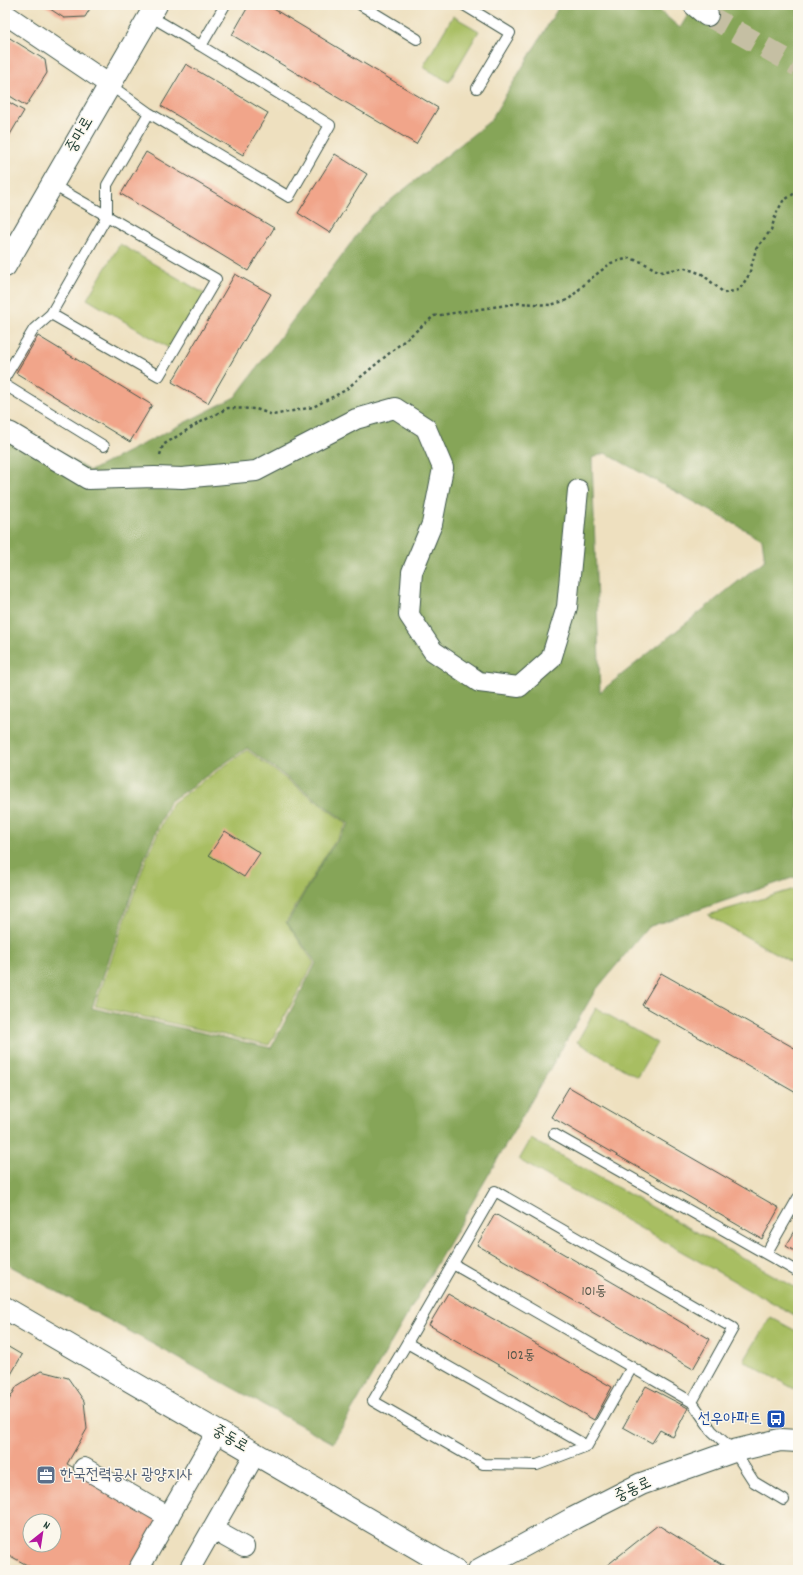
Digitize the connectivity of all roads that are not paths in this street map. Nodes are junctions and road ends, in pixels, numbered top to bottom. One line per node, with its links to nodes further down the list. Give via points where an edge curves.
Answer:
1 (225, 5): 7 (lane)
2 (361, 5): 6 (lane)
3 (464, 5): 9 (lane, via 510,33)
4 (153, 11): 7 (lane); 8 (street, 중마로)
5 (5, 14): 8 (street)
6 (418, 39)
7 (201, 46): 10 (lane, via 330,125 289,197)
8 (110, 85): 10 (lane); 11 (street, 중마로)
9 (477, 88)
10 (149, 113): 12 (lane, via 107,186)
11 (51, 184): 12 (lane); 13 (street, 중마로)
12 (107, 216): 14 (lane); 14 (lane, via 216,279 159,376)
13 (5, 266)
14 (51, 314): 15 (lane, via 34,329)
15 (5, 377)
16 (5, 385): 18 (lane)
17 (5, 431): 19 (street, via 88,479 182,478 256,471 356,419 395,408 426,428 443,468 432,524 412,572 409,615 433,650 479,682 519,687 551,658 567,607)
18 (104, 446)
19 (578, 490)
20 (554, 1134): 22 (lane)
21 (798, 1198): 22 (lane)
22 (766, 1254): 24 (lane)
23 (453, 1264): 26 (lane); 27 (lane); 28 (lane, via 495,1191 733,1328)
24 (798, 1272)
25 (5, 1308): 29 (street, 중동로)
26 (407, 1343): 31 (lane); 31 (lane, via 372,1401 483,1464 537,1465)
27 (632, 1366): 28 (lane); 31 (lane)
28 (692, 1402): 32 (lane, via 712,1432)
29 (218, 1432): 33 (street, 중동로); 36 (street)
30 (798, 1441): 32 (street, 중동로, via 780,1440)
31 (587, 1446)
32 (734, 1451): 35 (lane, via 754,1482); 42 (street, 중동로, via 641,1484)
33 (255, 1454): 37 (street); 41 (street, 중동로)
34 (84, 1468): 36 (street)
35 (784, 1500)
36 (169, 1517): 39 (street)
37 (212, 1529): 38 (street); 40 (street)
38 (244, 1547)
39 (138, 1570)
40 (189, 1570)
41 (455, 1570)
42 (479, 1570)

